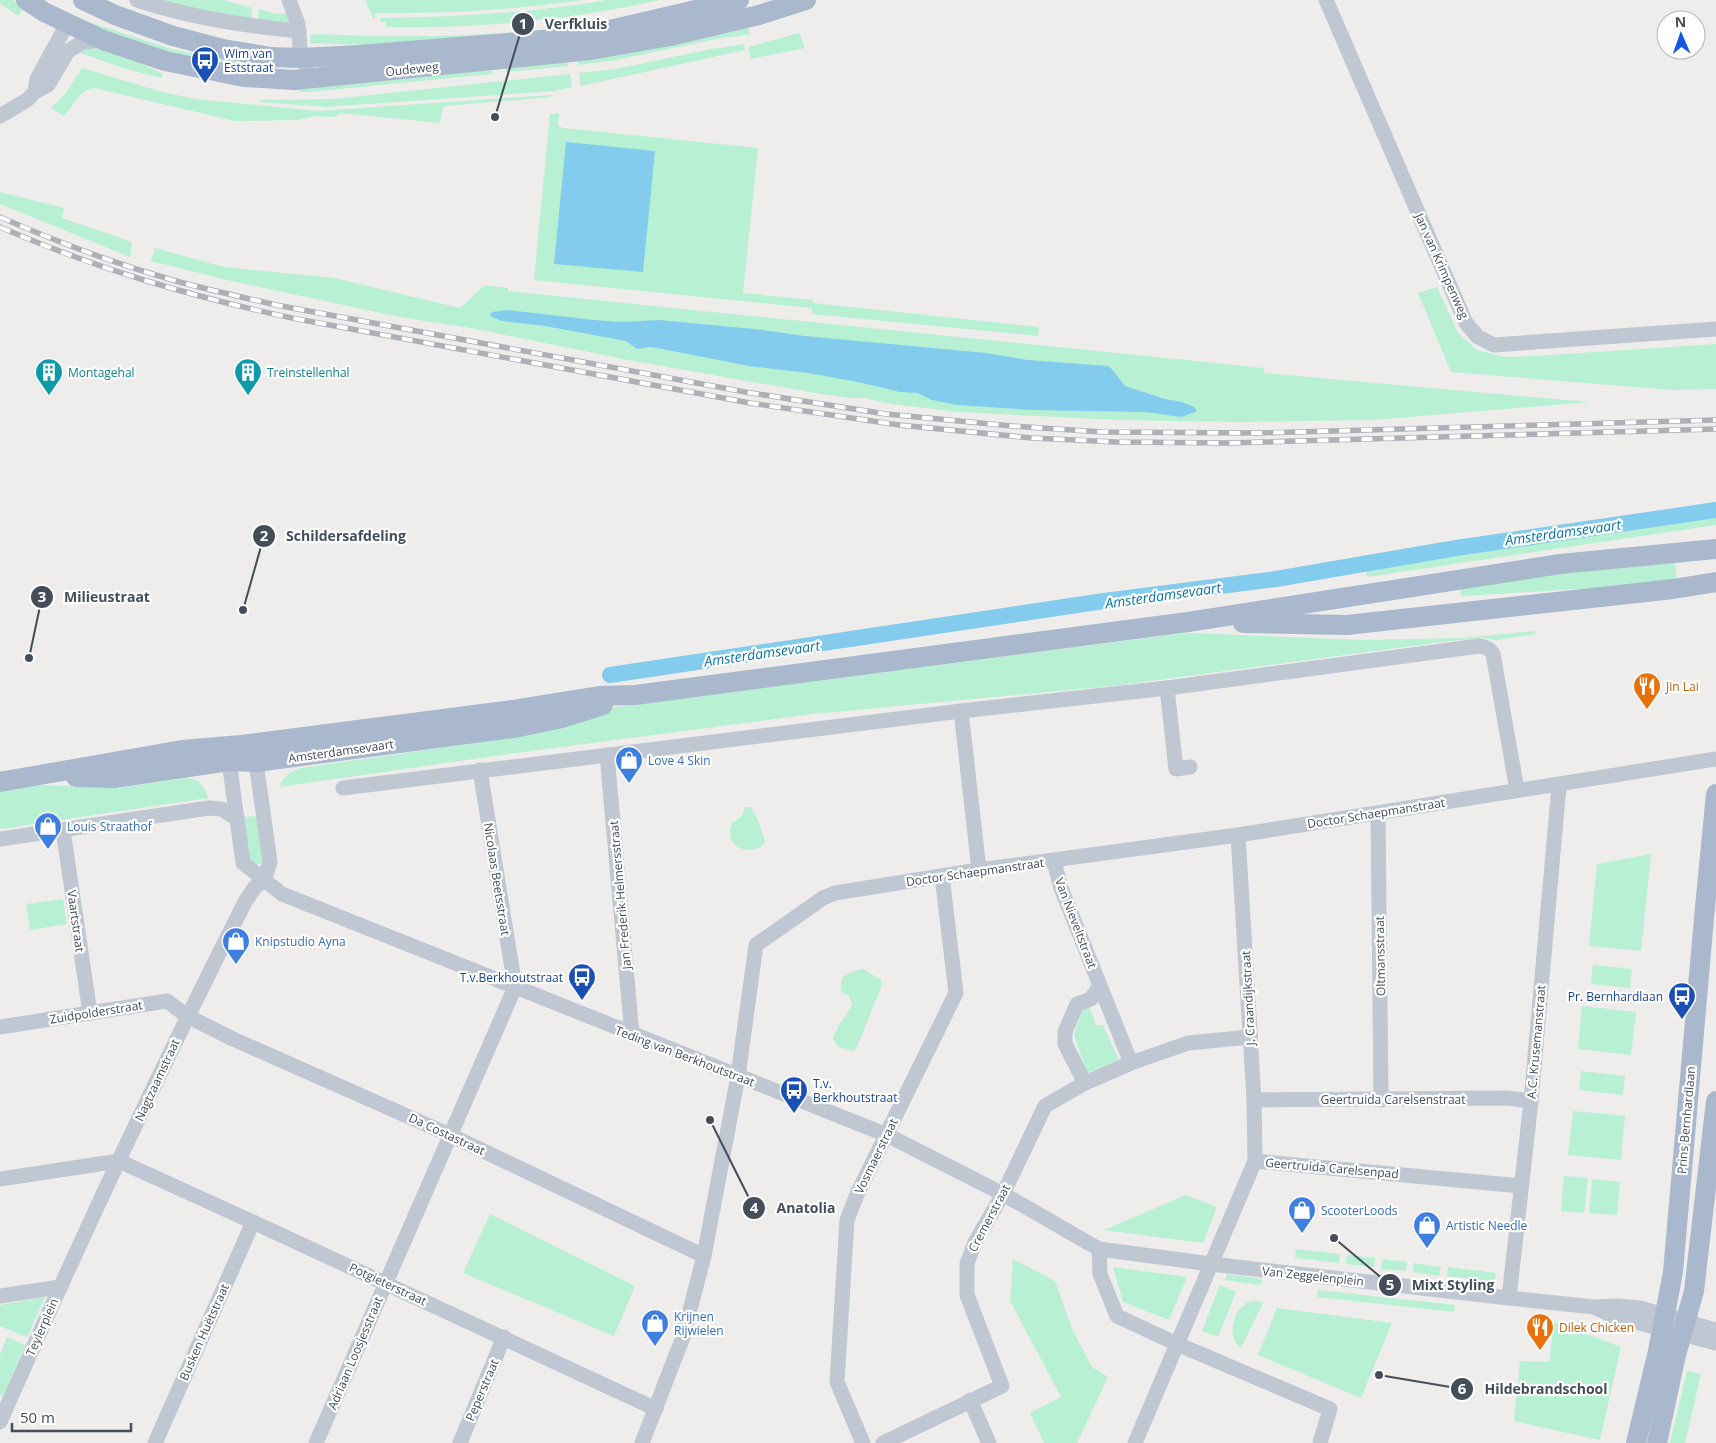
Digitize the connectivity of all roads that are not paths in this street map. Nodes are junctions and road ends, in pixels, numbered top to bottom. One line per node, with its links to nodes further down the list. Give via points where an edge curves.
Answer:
1 (26, 0): 8 (main road, Oudeweg)
2 (82, 0): 9 (main road, Oudeweg)
3 (137, 0): 10 (street, via 213,20)
4 (289, 0): 10 (street)
5 (739, 0): 12 (main road, Oudeweg, via 568,38)
6 (804, 0): 13 (main road, Oudeweg, via 741,20 591,50)
7 (1326, 0): 16 (street, Jan van Krimpenweg, via 1466,323 1478,337 1494,345)
8 (67, 24): 9 (main road, via 78,14 127,32); 11 (main road, Oudeweg); 14 (street, via 37,79)
9 (145, 27): 12 (main road, Oudeweg, via 245,54)
10 (299, 30): 12 (street)
11 (103, 40): 13 (main road, Oudeweg, via 165,61 244,77); 14 (street, via 83,42 68,51 48,85)
12 (301, 58): 13 (street)
13 (319, 79)
14 (35, 92): 15 (street)
15 (0, 116)
16 (1716, 329)
17 (1716, 549): 19 (main road, Amsterdamsevaart, via 1560,564)
18 (1716, 582): 19 (main road, Amsterdamsevaart, via 1347,624)
19 (1188, 622): 21 (main road, Amsterdamsevaart)
20 (1167, 688): 22 (street); 28 (street, via 1176,769); 34 (street, via 1486,647 1494,654)
21 (635, 695): 23 (main road, Amsterdamsevaart, via 599,696); 27 (main road, Amsterdamsevaart, via 562,718 514,728)
22 (961, 710): 24 (street); 42 (street)
23 (241, 745): 26 (street); 27 (street); 30 (main road, Amsterdamsevaart, via 182,750)
24 (607, 755): 29 (street); 50 (street, Jan Frederik Helmersstraat)
25 (1716, 760): 32 (street, Doctor Schaepmanstraat)
26 (229, 761): 27 (main road, Amsterdamsevaart); 30 (main road, Amsterdamsevaart, via 114,778); 37 (street)
27 (256, 762): 44 (street, via 270,862)
28 (1190, 767)
29 (480, 770): 33 (street); 46 (street, Nicolaas Beetsstraat)
30 (44, 775): 31 (main road, Amsterdamsevaart)
31 (0, 782)
32 (1559, 786): 34 (street, Doctor Schaepmanstraat); 57 (street, A.C. Krusemanstraat)
33 (343, 788)
34 (1517, 790): 36 (street, Doctor Schaepmanstraat)
35 (1716, 794): 74 (main road, Prins Bernhardlaan, via 1673,1272)
36 (1378, 813): 39 (street, Doctor Schaepmanstraat); 56 (street, Oltmansstraat)
37 (237, 819): 38 (street, via 222,809 209,808); 44 (street, via 243,863)
38 (63, 830): 40 (street); 47 (street, Vaartstraat)
39 (1238, 836): 41 (street, Doctor Schaepmanstraat); 51 (street, J. Craandijkstraat)
40 (0, 839)
41 (1054, 861): 42 (street, Doctor Schaepmanstraat); 45 (street, Van Nieveltstraat, via 1061,888)
42 (979, 870): 43 (street, Doctor Schaepmanstraat)
43 (942, 876): 53 (street, Doctor Schaepmanstraat, via 835,893 756,944); 60 (street, Vosmaerstraat, via 956,993)
44 (264, 881): 46 (street, Teding van Berkhoutstraat, via 282,894); 48 (street, Nagtzaamstraat, via 255,887 245,902)
45 (1100, 985): 52 (street, Van Nieveltstraat); 54 (street, via 1091,999 1077,1004 1065,1032 1065,1044)
46 (515, 988): 50 (street, Teding van Berkhoutstraat); 59 (street, Adriaan Loosjesstraat)
47 (90, 1013): 48 (street, Zuidpolderstraat, via 167,1001); 49 (street, Zuidpolderstraat)
48 (187, 1016): 59 (street, Da Costastraat); 61 (street, Nagtzaamstraat)
49 (0, 1027)
50 (632, 1035): 53 (street, Teding van Berkhoutstraat)
51 (1250, 1038): 52 (street, via 1188,1043); 55 (street, J. Craandijkstraat)
52 (1131, 1063): 54 (street, Cremerstraat)
53 (738, 1076): 60 (street, Teding van Berkhoutstraat); 68 (street, Doctor Schaepmanstraat)
54 (1085, 1083): 65 (street, Cremerstraat, via 1045,1106)
55 (1254, 1100): 56 (street, Geertruida Carelsenstraat); 62 (street, J. Craandijkstraat)
56 (1382, 1100): 57 (street, Geertruida Carelsenstraat, via 1506,1098)
57 (1531, 1101): 64 (street, A.C. Krusemanstraat)
58 (1716, 1101): 75 (main road, via 1694,1291)
59 (450, 1135): 68 (street, Da Costastraat); 70 (street, Adriaan Loosjesstraat)
60 (887, 1136): 65 (street, Teding van Berkhoutstraat); 86 (street, Vosmaerstraat, via 858,1192 848,1220 837,1382)
61 (118, 1161): 63 (street); 66 (street, Potgieterstraat); 71 (street, Nagtzaamstraat)
62 (1255, 1161): 64 (street, Geertruida Carelsenpad); 69 (street, Geertruida Carelsenpad)
63 (0, 1179)
64 (1521, 1186): 73 (street, A.C. Krusemanstraat)
65 (1003, 1194): 67 (street, Teding van Berkhoutstraat); 79 (street, Cremerstraat, via 975,1242 967,1264 967,1295 1002,1386)
66 (254, 1222): 70 (street, Potgieterstraat); 82 (street, Busken Huëtstraat)
67 (1099, 1249): 69 (street, Van Zeggelenplein); 78 (street, via 1100,1274 1117,1316)
68 (704, 1256): 80 (street, Doctor Schaepmanstraat, via 683,1337)
69 (1211, 1264): 73 (street, Van Zeggelenplein); 78 (street)
70 (385, 1283): 77 (street, Potgieterstraat); 83 (street, Adriaan Loosjesstraat)
71 (60, 1286): 72 (street, Teylerplein); 81 (street, Teylerplein)
72 (0, 1296)
73 (1509, 1298): 74 (street, Van Zeggelenplein, via 1594,1307 1614,1316)
74 (1663, 1322): 75 (street, Van Zeggelenplein); 91 (main road, Prins Bernhardlaan)
75 (1684, 1328): 76 (street, Van Zeggelenplein); 92 (main road)
76 (1716, 1334)
77 (504, 1337): 80 (street, Potgieterstraat); 84 (street, Peperstraat)
78 (1177, 1344): 89 (street); 90 (street, via 1330,1409)
79 (970, 1400): 87 (street); 88 (street)
80 (656, 1409): 85 (street, Doctor Schaepmanstraat)
81 (0, 1422)
82 (155, 1443)
83 (316, 1443)
84 (460, 1443)
85 (642, 1443)
86 (863, 1443)
87 (883, 1443)
88 (989, 1443)
89 (1135, 1443)
90 (1320, 1443)
91 (1636, 1443)
92 (1657, 1443)

